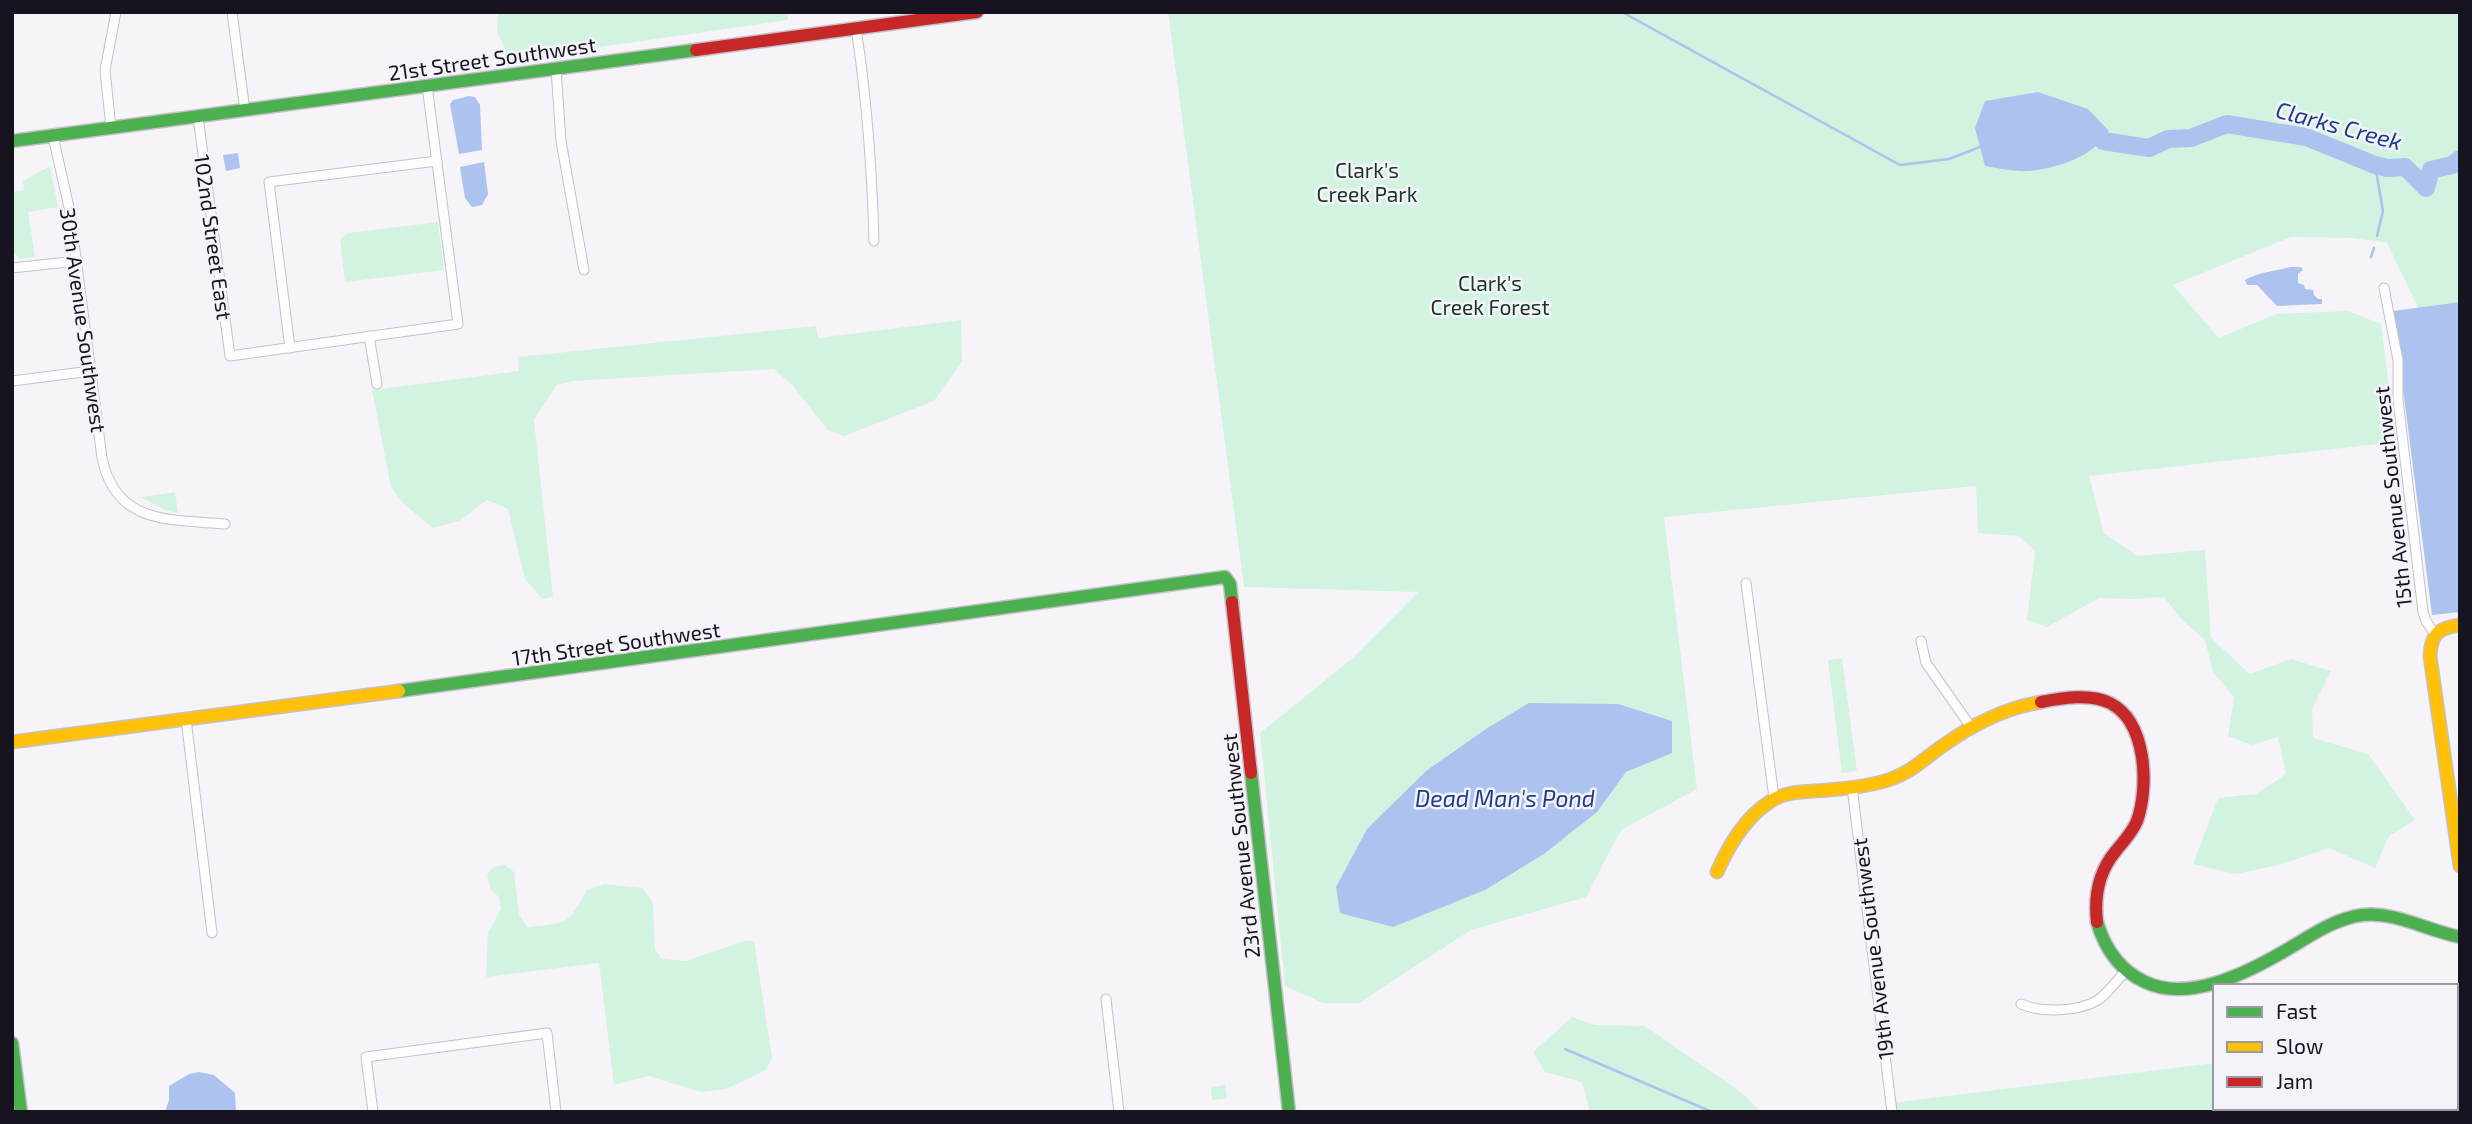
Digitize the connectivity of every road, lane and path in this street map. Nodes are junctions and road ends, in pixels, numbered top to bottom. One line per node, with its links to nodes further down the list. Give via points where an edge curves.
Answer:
1 (116, 12): 9 (street, via 105,71)
2 (232, 12): 7 (street)
3 (977, 12): 4 (street, 21st Street Southwest)
4 (856, 28): 5 (street, 21st Street Southwest); 13 (street)
5 (556, 69): 6 (street, 21st Street Southwest); 16 (street, via 561,141)
6 (427, 86): 7 (street, 21st Street Southwest); 12 (street)
7 (245, 111): 8 (street, 21st Street Southwest)
8 (198, 117): 9 (street, 21st Street Southwest); 19 (street, 102nd Street East, via 230,356)
9 (111, 128): 10 (street, 21st Street Southwest)
10 (53, 136): 11 (street, 21st Street Southwest); 14 (street, 30th Avenue Southwest)
11 (12, 141)
12 (437, 161): 18 (street, via 458,324); 19 (street, via 269,182)
13 (874, 241)
14 (77, 261): 15 (street); 20 (street, 30th Avenue Southwest)
15 (12, 268)
16 (584, 270)
17 (2384, 288): 27 (street, 15th Avenue Southwest, via 2398,359 2398,400 2423,612)
18 (369, 336): 19 (street); 22 (street)
19 (290, 348)
20 (92, 371): 21 (street); 23 (street, 30th Avenue Southwest, via 103,466 124,499 142,513 161,519)
21 (12, 381)
22 (377, 384)
23 (225, 524)
24 (1225, 577): 29 (street, 17th Street Southwest); 46 (street, 23rd Avenue Southwest, via 1230,584)
25 (1746, 583): 33 (street)
26 (2460, 625): 27 (street)
27 (2434, 633): 34 (street, 15th Avenue Southwest, via 2430,656)
28 (1922, 641): 30 (street, via 1926,663)
29 (186, 719): 31 (street, 17th Street Southwest); 36 (street)
30 (1971, 727): 32 (street, via 1906,773); 38 (street, via 2010,708 2049,699 2112,703 2133,726 2142,798 2135,825 2104,868 2096,905 2101,939)
31 (12, 742)
32 (1852, 787): 33 (street); 47 (street, 19th Avenue Southwest)
33 (1774, 798): 35 (street, via 1736,836)
34 (2460, 866)
35 (1717, 872)
36 (212, 933)
37 (2460, 937): 38 (street, via 2365,914 2335,921 2276,956 2202,986 2168,989)
38 (2125, 972): 40 (street, via 2100,999 2082,1006 2040,1009)
39 (1105, 999): 45 (street)
40 (2021, 1004)
41 (12, 1043): 42 (street)
42 (18, 1105)
43 (373, 1112): 44 (street, via 366,1057 547,1033)
44 (556, 1112)
45 (1119, 1112)
46 (1289, 1112)
47 (1892, 1112)

